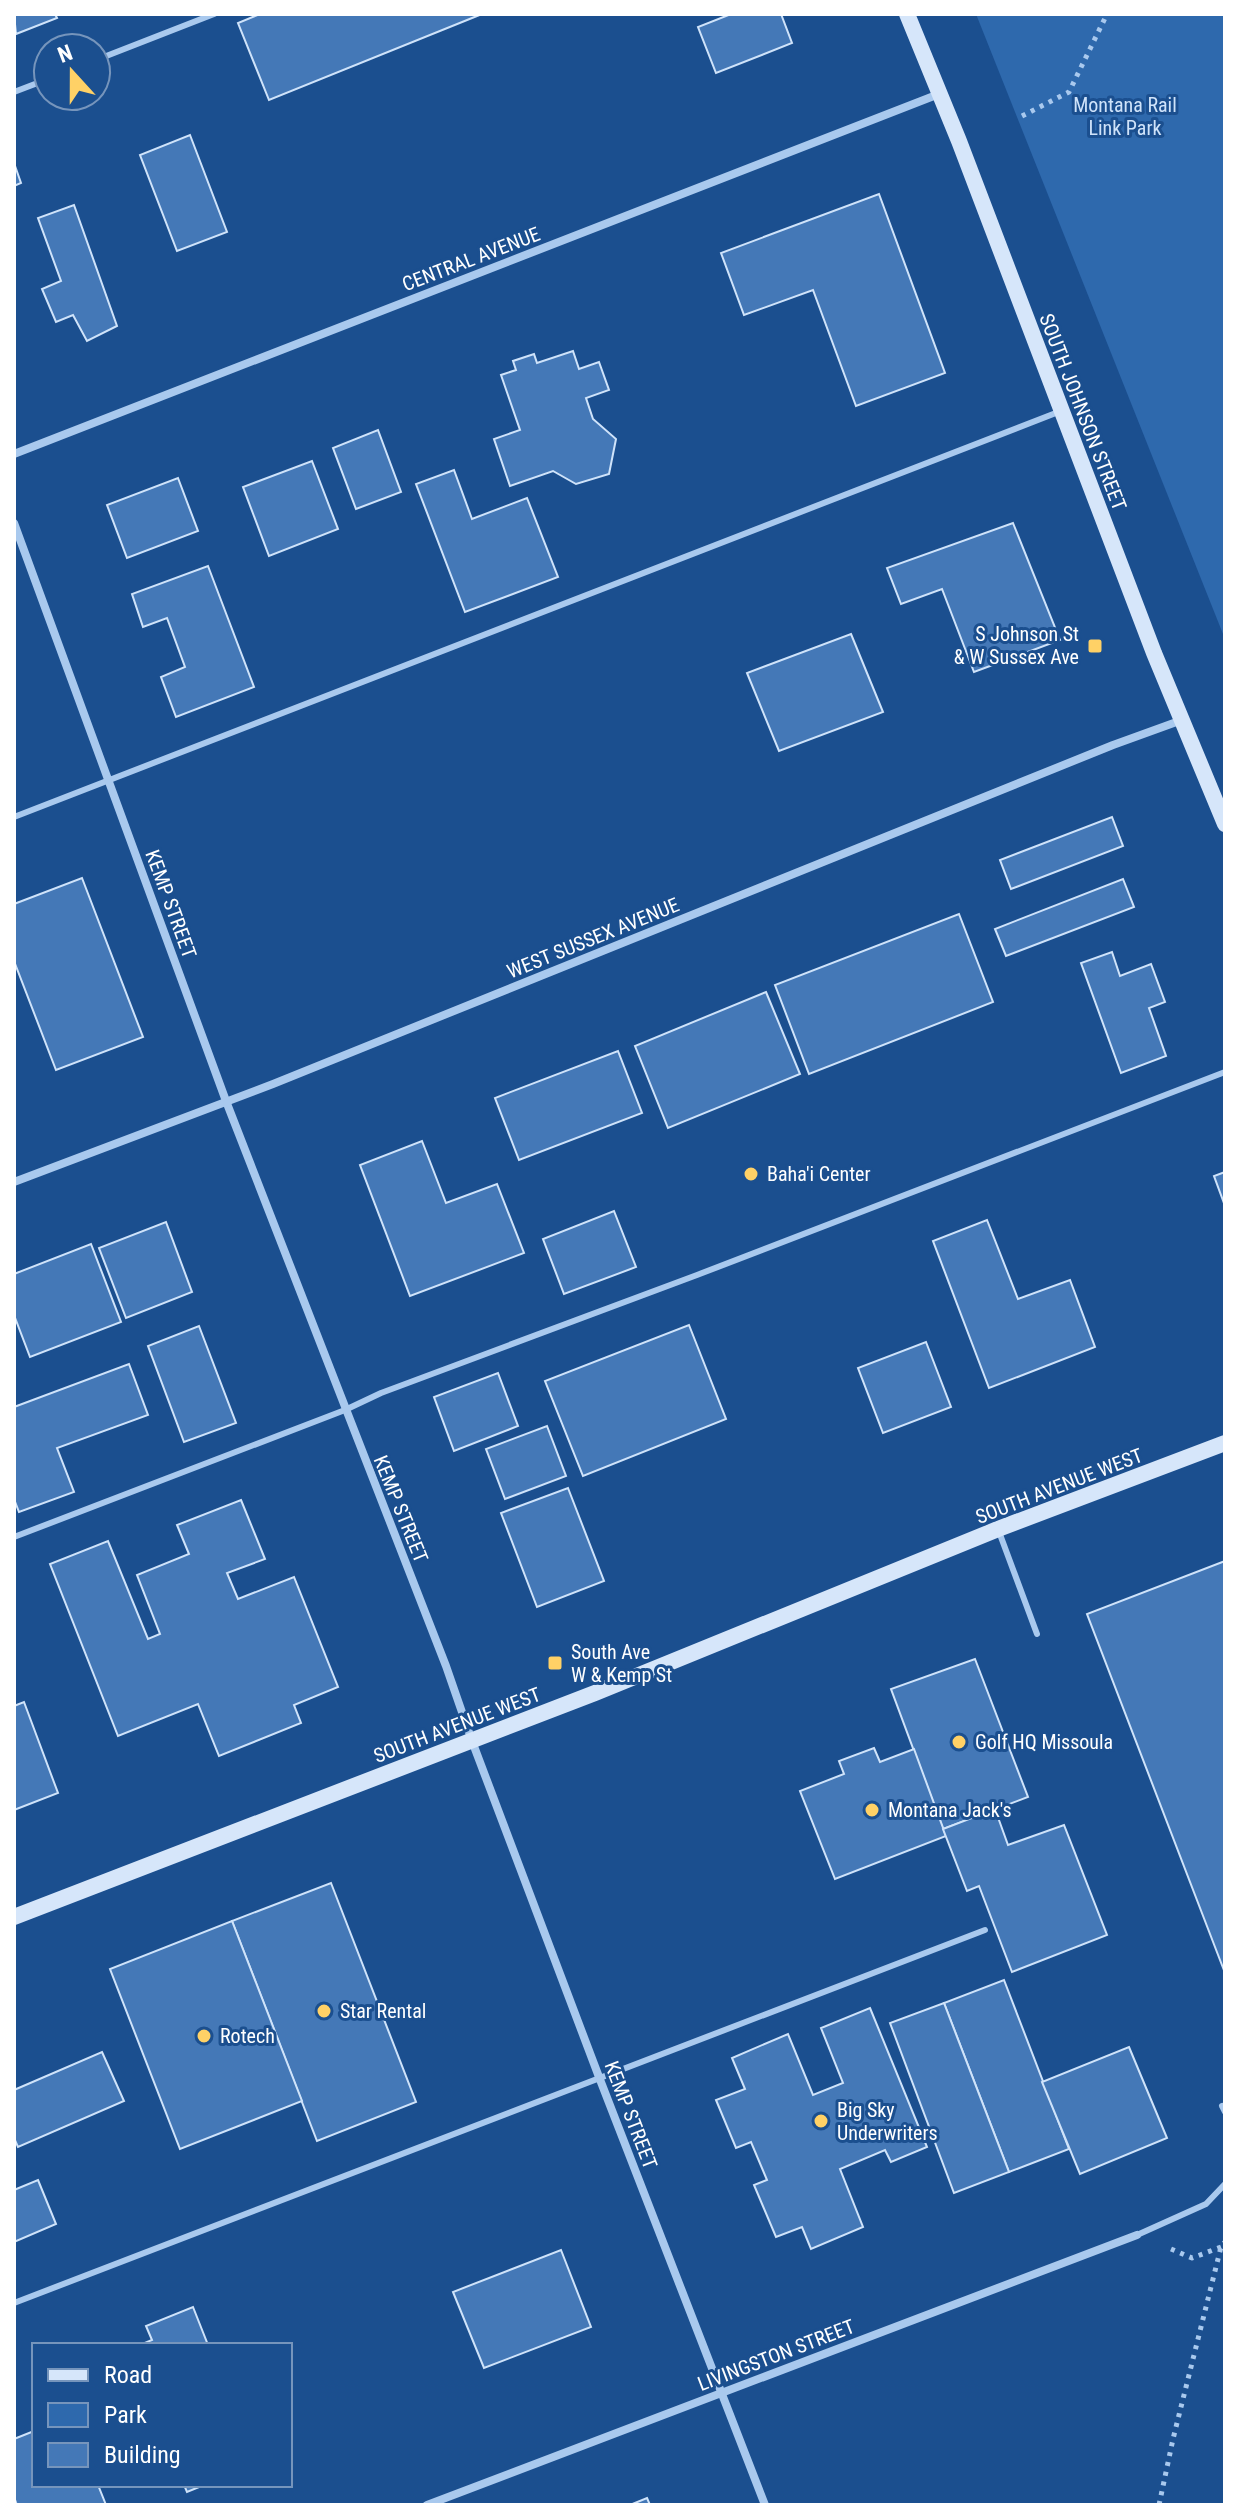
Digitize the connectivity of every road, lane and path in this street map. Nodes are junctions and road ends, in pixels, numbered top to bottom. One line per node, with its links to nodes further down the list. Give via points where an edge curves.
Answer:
1 (214, 14): 4 (lane)
2 (907, 14): 5 (street, SOUTH JOHNSON STREET)
3 (1107, 14): 6 (path, via 1069,92)
4 (112, 54)
5 (940, 93): 7 (street, SOUTH JOHNSON STREET); 8 (street, CENTRAL AVENUE)
6 (1022, 116)
7 (1061, 411): 10 (street, SOUTH JOHNSON STREET); 11 (lane)
8 (14, 454)
9 (14, 523): 11 (street, KEMP STREET)
10 (1182, 720): 13 (street, SOUTH JOHNSON STREET); 15 (street, WEST SUSSEX AVENUE)
11 (108, 781): 12 (lane); 15 (street, KEMP STREET)
12 (14, 817)
13 (1225, 824)
14 (1225, 1072): 17 (lane)
15 (226, 1101): 16 (street, WEST SUSSEX AVENUE); 17 (street, KEMP STREET)
16 (14, 1182)
17 (345, 1410): 20 (lane); 22 (street, KEMP STREET)
18 (1225, 1443): 19 (street, SOUTH AVENUE WEST)
19 (998, 1529): 21 (lane); 22 (street, SOUTH AVENUE WEST)
20 (14, 1537)
21 (1037, 1634)
22 (472, 1741): 23 (street, SOUTH AVENUE WEST); 25 (street, KEMP STREET)
23 (14, 1917)
24 (985, 1930): 25 (lane)
25 (599, 2077): 29 (lane); 30 (street, KEMP STREET)
26 (1225, 2184): 27 (lane, via 1206,2204)
27 (1137, 2235): 30 (street, LIVINGSTON STREET)
28 (1223, 2244): 33 (path)
29 (14, 2303)
30 (721, 2393): 31 (street, LIVINGSTON STREET); 32 (street, KEMP STREET)
31 (427, 2505)
32 (765, 2505)
33 (1159, 2505)

